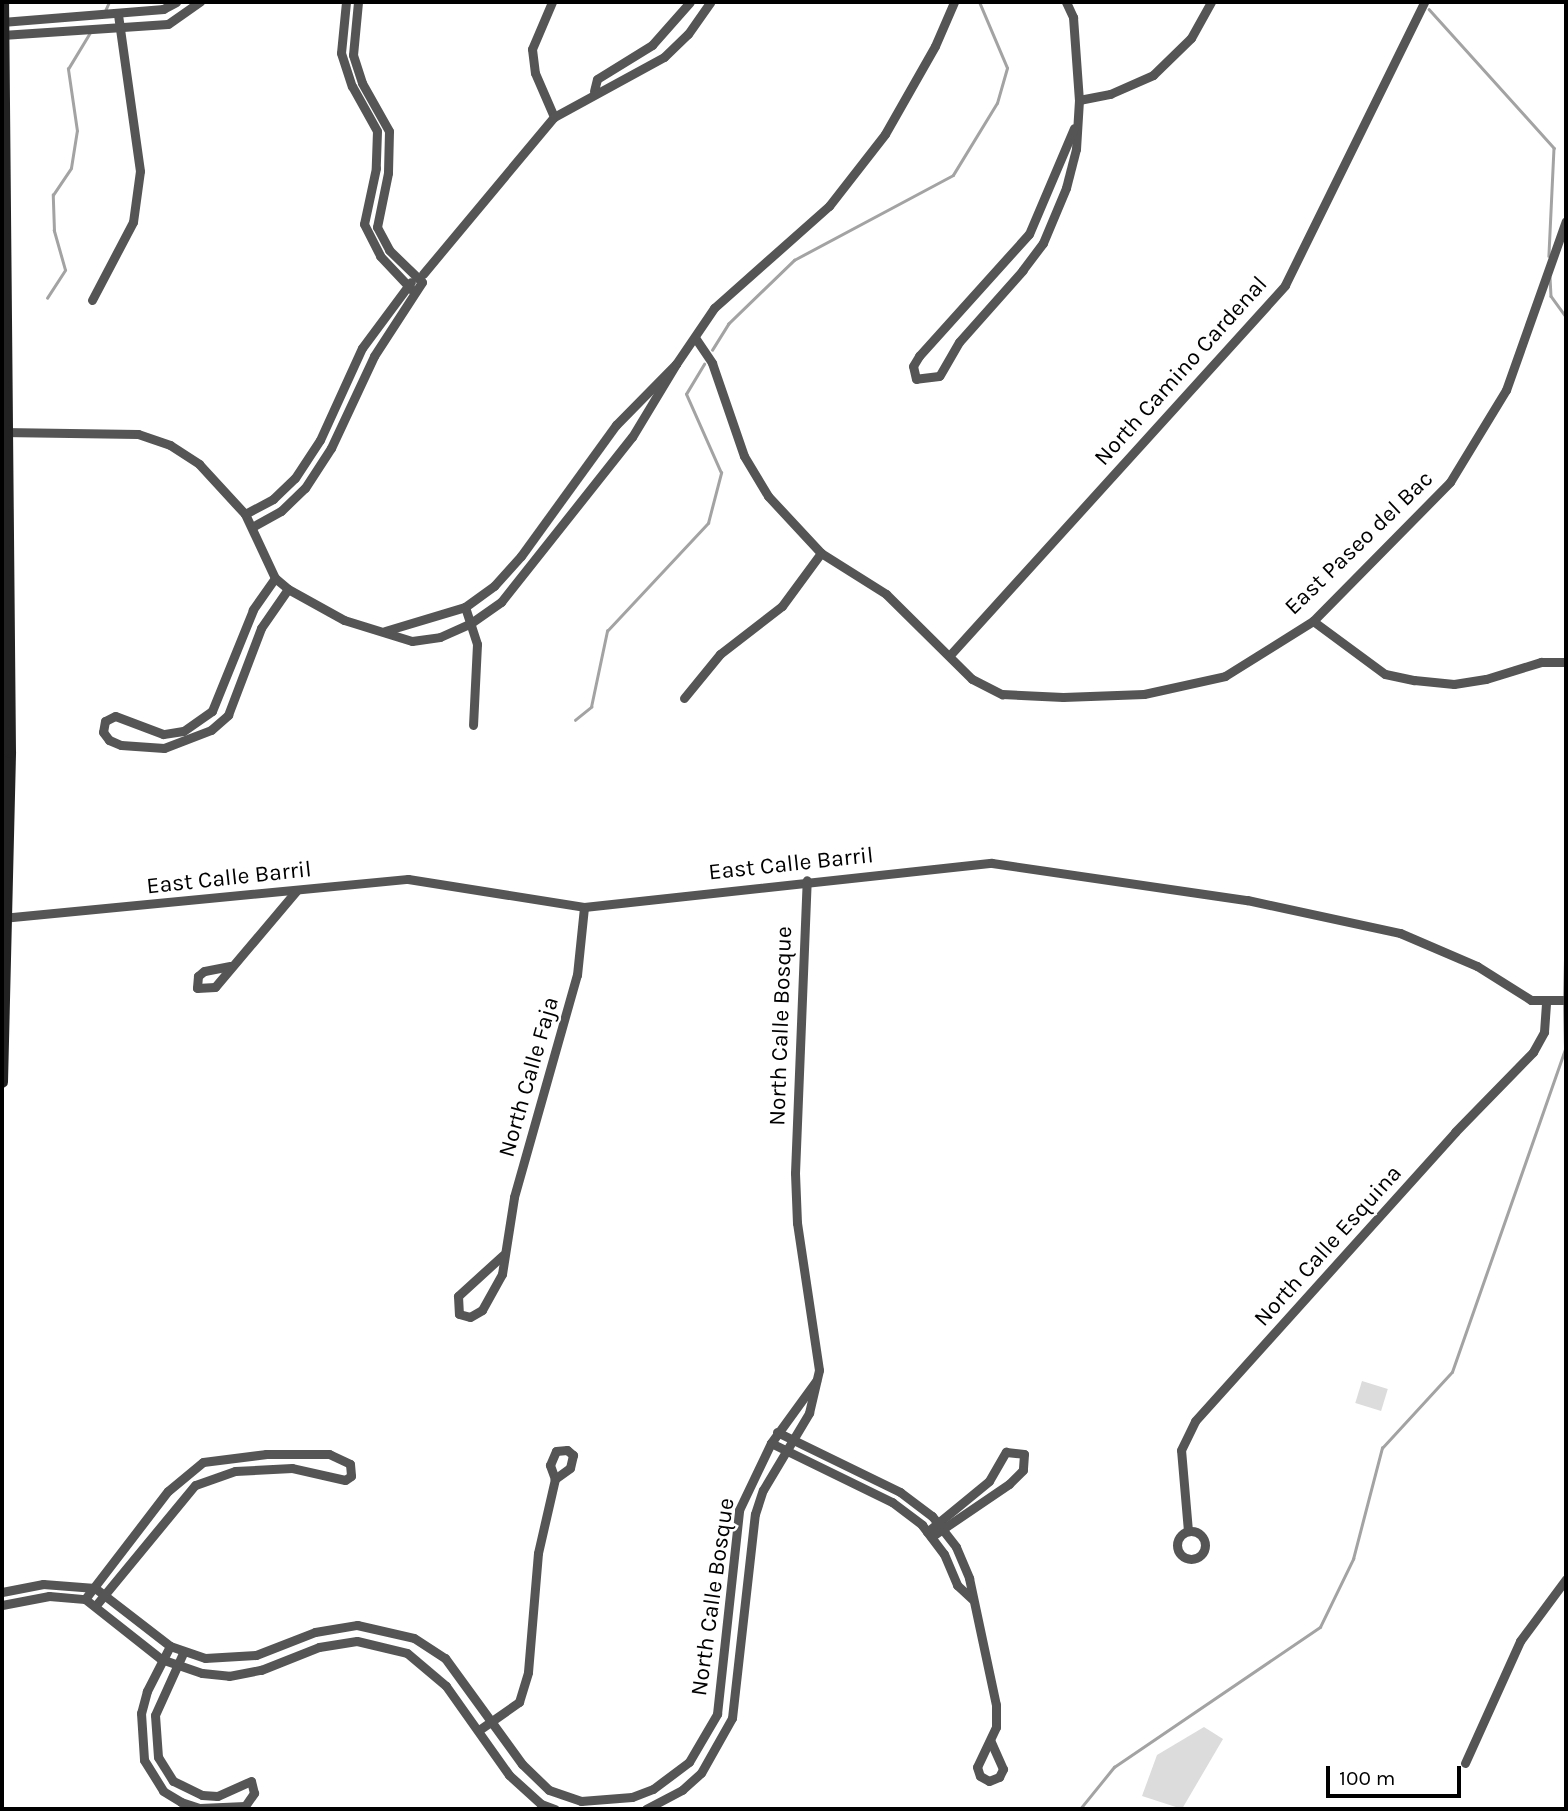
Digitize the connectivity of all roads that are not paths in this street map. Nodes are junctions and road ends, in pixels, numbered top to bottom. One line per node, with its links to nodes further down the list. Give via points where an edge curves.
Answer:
1 (3, 2): 15 (main road)
2 (176, 2): 13 (street, via 163,9)
3 (200, 2): 14 (street, via 168,24)
4 (346, 2): 24 (street, via 341,53 352,86 377,131 376,168 364,224 380,256)
5 (358, 2): 23 (street, via 354,55 362,83 388,131 388,173 377,227 388,250)
6 (552, 2): 18 (street, via 532,49 535,73)
7 (690, 2): 16 (street, via 652,45 597,79)
8 (710, 2): 16 (street, via 664,57 610,89)
9 (954, 2): 26 (street, via 935,47 885,134 829,206 715,308)
10 (1066, 2): 17 (street, via 1073,17)
11 (1211, 2): 17 (street, via 1191,38 1153,75 1110,94)
12 (1424, 2): 40 (street, North Camino Cardenal, via 1285,285)
13 (118, 14): 14 (street); 15 (street)
14 (121, 28): 15 (street); 25 (street, via 140,171 133,222)
15 (3, 29): 20 (main road)
16 (594, 91): 18 (street)
17 (1079, 100): 19 (street)
18 (554, 117): 23 (street)
19 (1074, 128): 19 (street, via 1029,234 919,356 913,366 916,379 939,376 959,342 1043,243 1073,163)
20 (3, 181): 21 (main road)
21 (3, 200): 30 (main road)
22 (1566, 220): 37 (street, East Paseo del Bac, via 1506,390 1480,440 1450,482)
23 (420, 277): 24 (street)
24 (411, 290): 28 (street, via 362,348); 29 (street)
25 (92, 300)
26 (696, 338): 27 (street); 33 (street, East Paseo del Bac, via 712,363 744,456 768,496)
27 (676, 364): 36 (street, via 617,425 521,556 494,586); 38 (street, via 632,437 535,565 501,602)
28 (336, 404): 29 (street); 31 (street, via 295,478 273,499)
29 (347, 414): 32 (street, via 306,488 281,512)
30 (4, 432): 31 (street, via 138,434 170,445 199,464); 47 (main road)
31 (246, 514): 32 (street)
32 (252, 527): 34 (street)
33 (821, 553): 40 (street, East Paseo del Bac, via 886,594); 42 (street, via 782,606 720,654)
34 (275, 578): 35 (street); 35 (street, via 253,610 212,711 183,731 163,734 115,716 105,721 103,732 109,740 164,748 211,730 228,715 261,628)
35 (288, 589): 39 (street, via 344,620)
36 (464, 607): 38 (street); 39 (street)
37 (1313, 621): 40 (street, East Paseo del Bac, via 1225,676 1144,694 1002,694 972,679); 41 (street, via 1385,674 1414,680 1454,684 1486,680 1541,662)
38 (471, 623): 39 (street, via 440,637 412,640); 43 (street, via 477,644)
39 (384, 631)
40 (950, 655)
41 (1566, 662)
42 (684, 698)
43 (473, 725)
44 (807, 880): 46 (street, East Calle Barril); 50 (street, East Calle Barril, via 992,863 1247,900 1400,933 1477,966 1531,1000); 53 (street, North Calle Bosque, via 795,1173 800,1251 819,1354)
45 (296, 891): 46 (street, East Calle Barril, via 408,878 517,900); 47 (street, East Calle Barril); 48 (street)
46 (584, 907): 52 (street, North Calle Faja, via 566,1022 514,1197)
47 (4, 918): 51 (main road)
48 (230, 966)
49 (1566, 1000): 50 (street)
50 (1546, 1003): 60 (street, North Calle Esquina, via 1544,1032 1533,1052 1195,1421 1181,1450)
51 (2, 1082)
52 (502, 1255): 52 (street, North Calle Faja, via 458,1296 459,1314 470,1317 482,1310 498,1286)
53 (816, 1381): 54 (street, North Calle Bosque); 55 (street, North Calle Bosque, via 809,1413)
54 (777, 1432): 55 (street); 56 (street, North Calle Bosque)
55 (793, 1440): 57 (street, North Calle Bosque); 59 (street, via 900,1492)
56 (771, 1443): 57 (street); 78 (street, North Calle Bosque, via 739,1510 716,1714 704,1740 673,1777 632,1797 581,1801 550,1790 522,1764)
57 (786, 1452): 61 (street, via 892,1502); 83 (street, North Calle Bosque, via 755,1514 732,1718 701,1773)
58 (555, 1479): 78 (street, via 538,1553 528,1672 519,1702)
59 (940, 1526): 59 (street, via 989,1481 1006,1452 1024,1454 1023,1470 1009,1484); 61 (street); 67 (street, via 965,1568)
60 (1188, 1531)
61 (929, 1534): 67 (street, via 957,1585)
62 (1566, 1578): 81 (street, via 1520,1641)
63 (95, 1588): 64 (street, via 43,1584); 65 (street); 65 (street, via 168,1491 203,1462 266,1454 328,1454 350,1464 351,1476 345,1480 292,1468 235,1471 195,1485); 66 (street)
64 (2, 1592)
65 (106, 1593): 68 (street); 71 (street)
66 (85, 1599): 68 (street); 69 (street, via 49,1596)
67 (972, 1599): 80 (street, via 996,1705)
68 (97, 1604): 75 (street)
69 (2, 1605)
70 (392, 1631): 72 (street); 74 (street, via 357,1625 326,1630); 78 (street, via 414,1638 444,1658)
71 (170, 1646): 73 (street); 75 (street)
72 (387, 1646): 77 (street, via 357,1641 319,1647); 79 (street, via 433,1670)
73 (183, 1653): 74 (street, via 229,1660); 76 (street)
74 (250, 1656): 77 (street)
75 (161, 1659): 76 (street); 76 (street, via 141,1713 144,1760 153,1777 163,1791 201,1808 245,1805 254,1793 251,1781 217,1796 202,1795 179,1786 164,1770 154,1741 155,1715)
76 (175, 1666): 77 (street, via 229,1676)
77 (254, 1672)
78 (493, 1720): 79 (street)
79 (479, 1730): 82 (street, via 509,1775 541,1804)
80 (991, 1742)
81 (1465, 1763)
82 (555, 1809)
83 (646, 1809)

